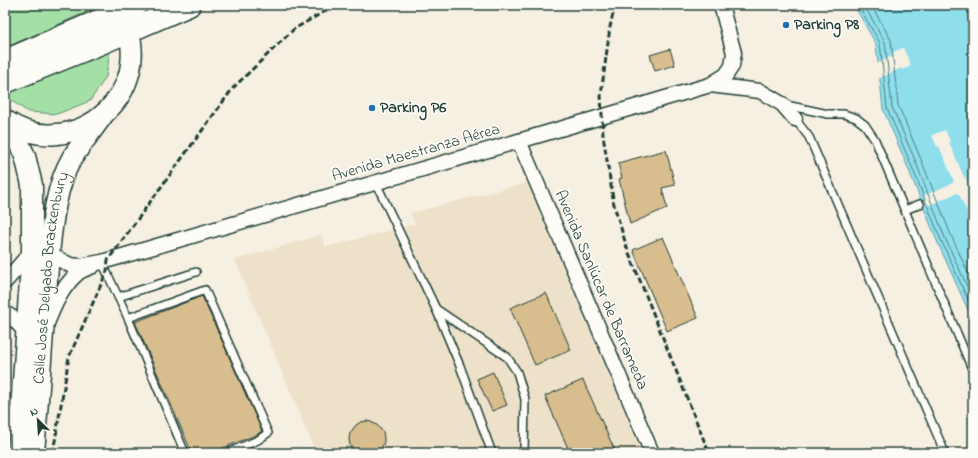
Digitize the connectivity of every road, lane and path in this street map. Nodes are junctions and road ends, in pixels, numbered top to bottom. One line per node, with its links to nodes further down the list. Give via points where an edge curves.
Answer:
1 (721, 5): 7 (street, Avenida Maestranza Aérea, via 734,53 732,66 726,75)
2 (181, 8): 3 (main road); 4 (main road, via 149,34)
3 (125, 13): 4 (main road); 5 (main road); 6 (main road)
4 (132, 55): 9 (main road, via 124,88 115,103)
5 (5, 61)
6 (5, 82)
7 (710, 85): 8 (street, via 760,91); 12 (street, Avenida Maestranza Aérea)
8 (782, 104): 10 (street); 15 (lane, via 828,114 844,114 856,118 865,125 875,140)
9 (103, 115): 11 (main road, via 78,130 50,135 22,130); 16 (main road, Calle José Delgado Brackenbury, via 72,159 62,182 52,223)
10 (795, 119): 34 (lane, via 809,137)
11 (7, 122): 16 (main road, Calle José Delgado Brackenbury, via 25,156 32,185)
12 (519, 141): 13 (street, Avenida Maestranza Aérea); 33 (street, Avenida Sanlúcar de Barrameda)
13 (376, 183): 17 (street, Avenida Maestranza Aérea); 21 (lane)
14 (920, 204): 15 (lane)
15 (905, 210): 25 (lane)
16 (41, 253): 17 (street, via 70,265); 19 (street); 24 (main road, Calle José Delgado Brackenbury)
17 (102, 262): 20 (lane); 24 (street, via 80,272 67,284)
18 (196, 272): 20 (lane)
19 (5, 282)
20 (118, 296): 23 (lane)
21 (436, 309): 31 (lane); 32 (lane, via 507,356 517,372 525,399)
22 (5, 313): 24 (street)
23 (128, 318): 29 (lane); 30 (lane, via 205,290 268,433)
24 (35, 332): 26 (main road, Calle José Delgado Brackenbury); 28 (main road, Calle José Delgado Brackenbury)
25 (973, 371)
26 (13, 413): 27 (main road, Calle José Delgado Brackenbury)
27 (18, 453)
28 (34, 453)
29 (186, 453)
30 (227, 453)
31 (492, 453)
32 (524, 453)
33 (652, 453)
34 (945, 453)

